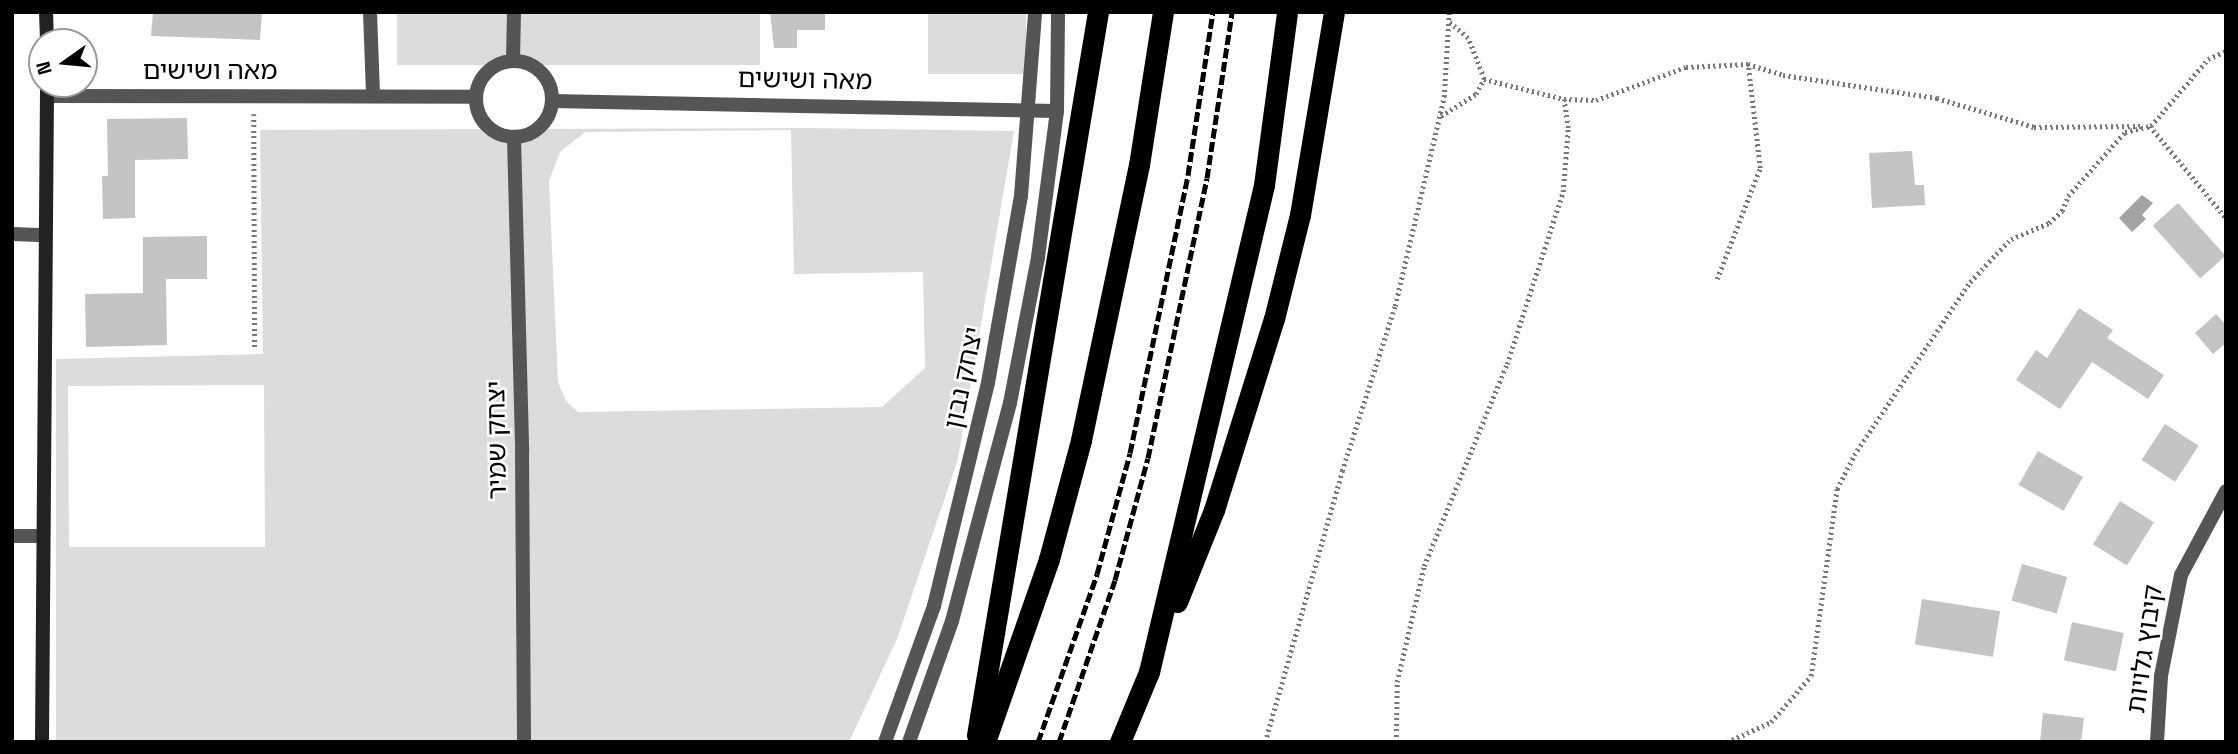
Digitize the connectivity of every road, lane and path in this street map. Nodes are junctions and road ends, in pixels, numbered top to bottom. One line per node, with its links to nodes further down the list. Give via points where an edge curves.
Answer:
1 (370, 12): 16 (street)
2 (514, 12): 12 (street)
3 (1035, 12): 22 (street, יצחק נבון)
4 (1058, 12): 23 (street, יצחק נבון)
5 (1097, 12): 40 (highway)
6 (1163, 12): 41 (highway, via 1139,165 1081,440 1049,559)
7 (1287, 12): 35 (highway, via 1264,185)
8 (1334, 12): 35 (highway, via 1300,215 1274,318 1214,510)
9 (1449, 12): 10 (path)
10 (1448, 22): 14 (path, via 1468,38); 24 (path)
11 (2226, 51): 25 (path, via 2208,59)
12 (513, 61): 18 (street, via 492,68 481,80); 21 (street, via 540,70 549,83)
13 (1748, 64): 20 (path, via 1686,67 1596,100); 25 (path, via 1783,75 1937,98 2034,127); 30 (path, via 1760,168)
14 (1484, 79): 20 (path); 24 (path, via 1476,94)
15 (98, 91): 17 (street, מאה ושישים)
16 (373, 95): 17 (street, מאה ושישים); 18 (street, מאה ושישים)
17 (254, 96): 31 (path)
18 (476, 97): 26 (street, via 478,113 488,127)
19 (47, 98): 29 (street)
20 (1564, 99): 44 (path, via 1568,128 1563,192 1507,364 1424,566 1397,682)
21 (552, 101): 22 (street, מאה ושישים); 26 (street, via 537,130)
22 (1027, 108): 23 (street, מאה ושישים); 38 (street, יצחק נבון, via 1009,281 968,473 934,606)
23 (1057, 111): 39 (street, יצחק נבון, via 1038,257 1010,403 952,621)
24 (1440, 117): 43 (path, via 1395,306 1342,471)
25 (2150, 126): 27 (path); 45 (path, via 2125,132 2068,196 2062,211 2049,223 2011,239 1970,282 1854,455 1838,489 1811,676 1771,722)
26 (514, 138): 37 (street, יצחק שמיר, via 523,452)
27 (2226, 218)
28 (12, 234): 29 (street)
29 (45, 235): 34 (street)
30 (1717, 279)
31 (255, 350)
32 (2226, 491): 46 (street, קיבוץ גלויות, via 2181,575 2161,676)
33 (12, 536): 34 (street)
34 (41, 536): 36 (street)
35 (1149, 673): 42 (highway)
36 (42, 742)
37 (524, 742)
38 (885, 742)
39 (909, 742)
40 (976, 742)
41 (985, 742)
42 (1121, 742)
43 (1265, 742)
44 (1396, 742)
45 (1727, 742)
46 (2157, 742)

